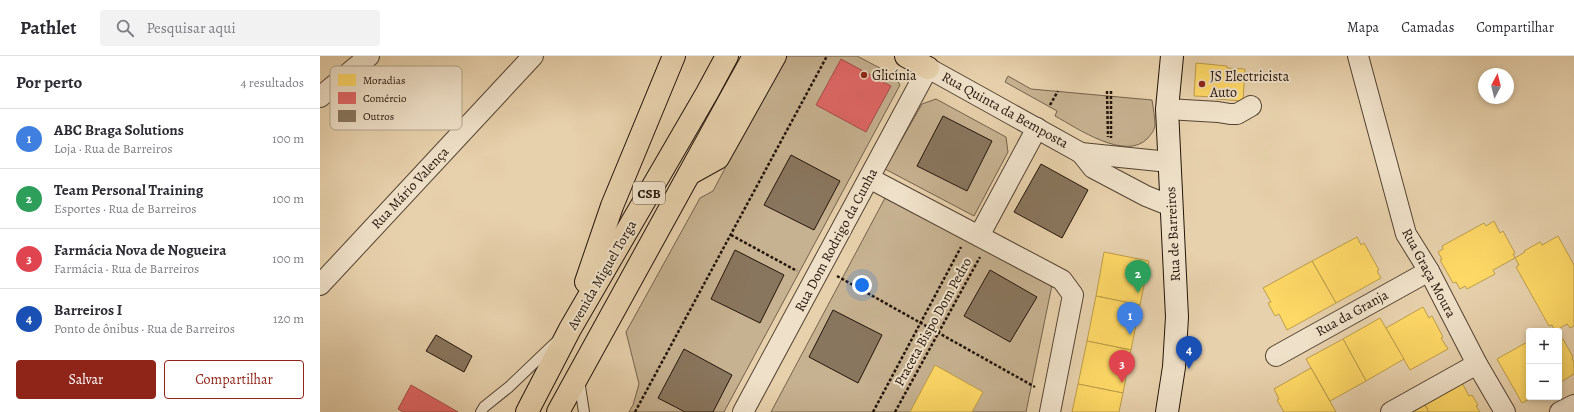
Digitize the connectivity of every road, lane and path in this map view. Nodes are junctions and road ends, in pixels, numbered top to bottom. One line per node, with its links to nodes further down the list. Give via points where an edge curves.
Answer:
1 (369, 56): 11 (street)
2 (533, 56): 31 (street, Rua Mário Valença)
3 (674, 56): 33 (highway, via 612,206)
4 (727, 56): 33 (highway, Avenida Miguel Torga / CSB)
5 (754, 56): 24 (highway, Avenida Miguel Torga / CSB)
6 (775, 56): 24 (highway, via 718,158)
7 (827, 56): 27 (path)
8 (906, 56): 12 (highway)
9 (1172, 56): 20 (street, Rua de Barreiros)
10 (1358, 56): 29 (street, Rua Graça Moura, via 1406,234)
11 (357, 66)
12 (928, 68): 21 (street, Rua Quinta da Bemposta); 25 (street, Rua Dom Rodrigo da Cunha)
13 (330, 89): 17 (street)
14 (1107, 91): 15 (path, via 1110,144)
15 (1111, 91)
16 (1058, 92): 18 (path)
17 (320, 97)
18 (1050, 105)
19 (1251, 106): 20 (street, via 1237,114)
20 (1166, 109): 23 (street, Rua de Barreiros)
21 (1037, 128): 22 (street, Rua Quinta da Bemposta); 28 (street)
22 (1081, 153): 23 (street, Rua Quinta da Bemposta); 26 (street, Rua Quinta da Bemposta, via 1093,168)
23 (1169, 162): 26 (street, Rua de Barreiros)
24 (691, 172): 37 (highway, Avenida Miguel Torga / CSB)
25 (869, 178): 28 (street); 30 (street, Rua Dom Rodrigo da Cunha)
26 (1171, 206): 48 (street, Rua de Barreiros, via 1177,317 1174,367)
27 (731, 235): 30 (path); 44 (path)
28 (979, 236): 32 (path); 34 (path, Praceta Bispo Dom Pedro); 39 (street, via 1062,280 1073,295)
29 (1429, 271): 35 (street, Rua da Granja); 36 (street, Rua Graça Moura)
30 (818, 274): 32 (path); 45 (street, Rua Dom Rodrigo da Cunha)
31 (320, 285)
32 (921, 323): 34 (path); 46 (path)
33 (570, 329): 40 (lane); 41 (highway, Avenida Miguel Torga / CSB)
34 (939, 333): 39 (path); 47 (path, Praceta Bispo Dom Pedro)
35 (1276, 356)
36 (1477, 364): 49 (street); 50 (street, Rua Graça Moura)
37 (578, 376): 42 (highway, Avenida Miguel Torga / CSB); 43 (lane)
38 (1574, 404): 51 (street)
39 (1052, 405)
40 (481, 412)
41 (527, 412)
42 (558, 412)
43 (584, 412)
44 (635, 412)
45 (743, 412)
46 (873, 412)
47 (895, 412)
48 (1166, 412)
49 (1391, 412)
50 (1505, 412)
51 (1560, 412)

